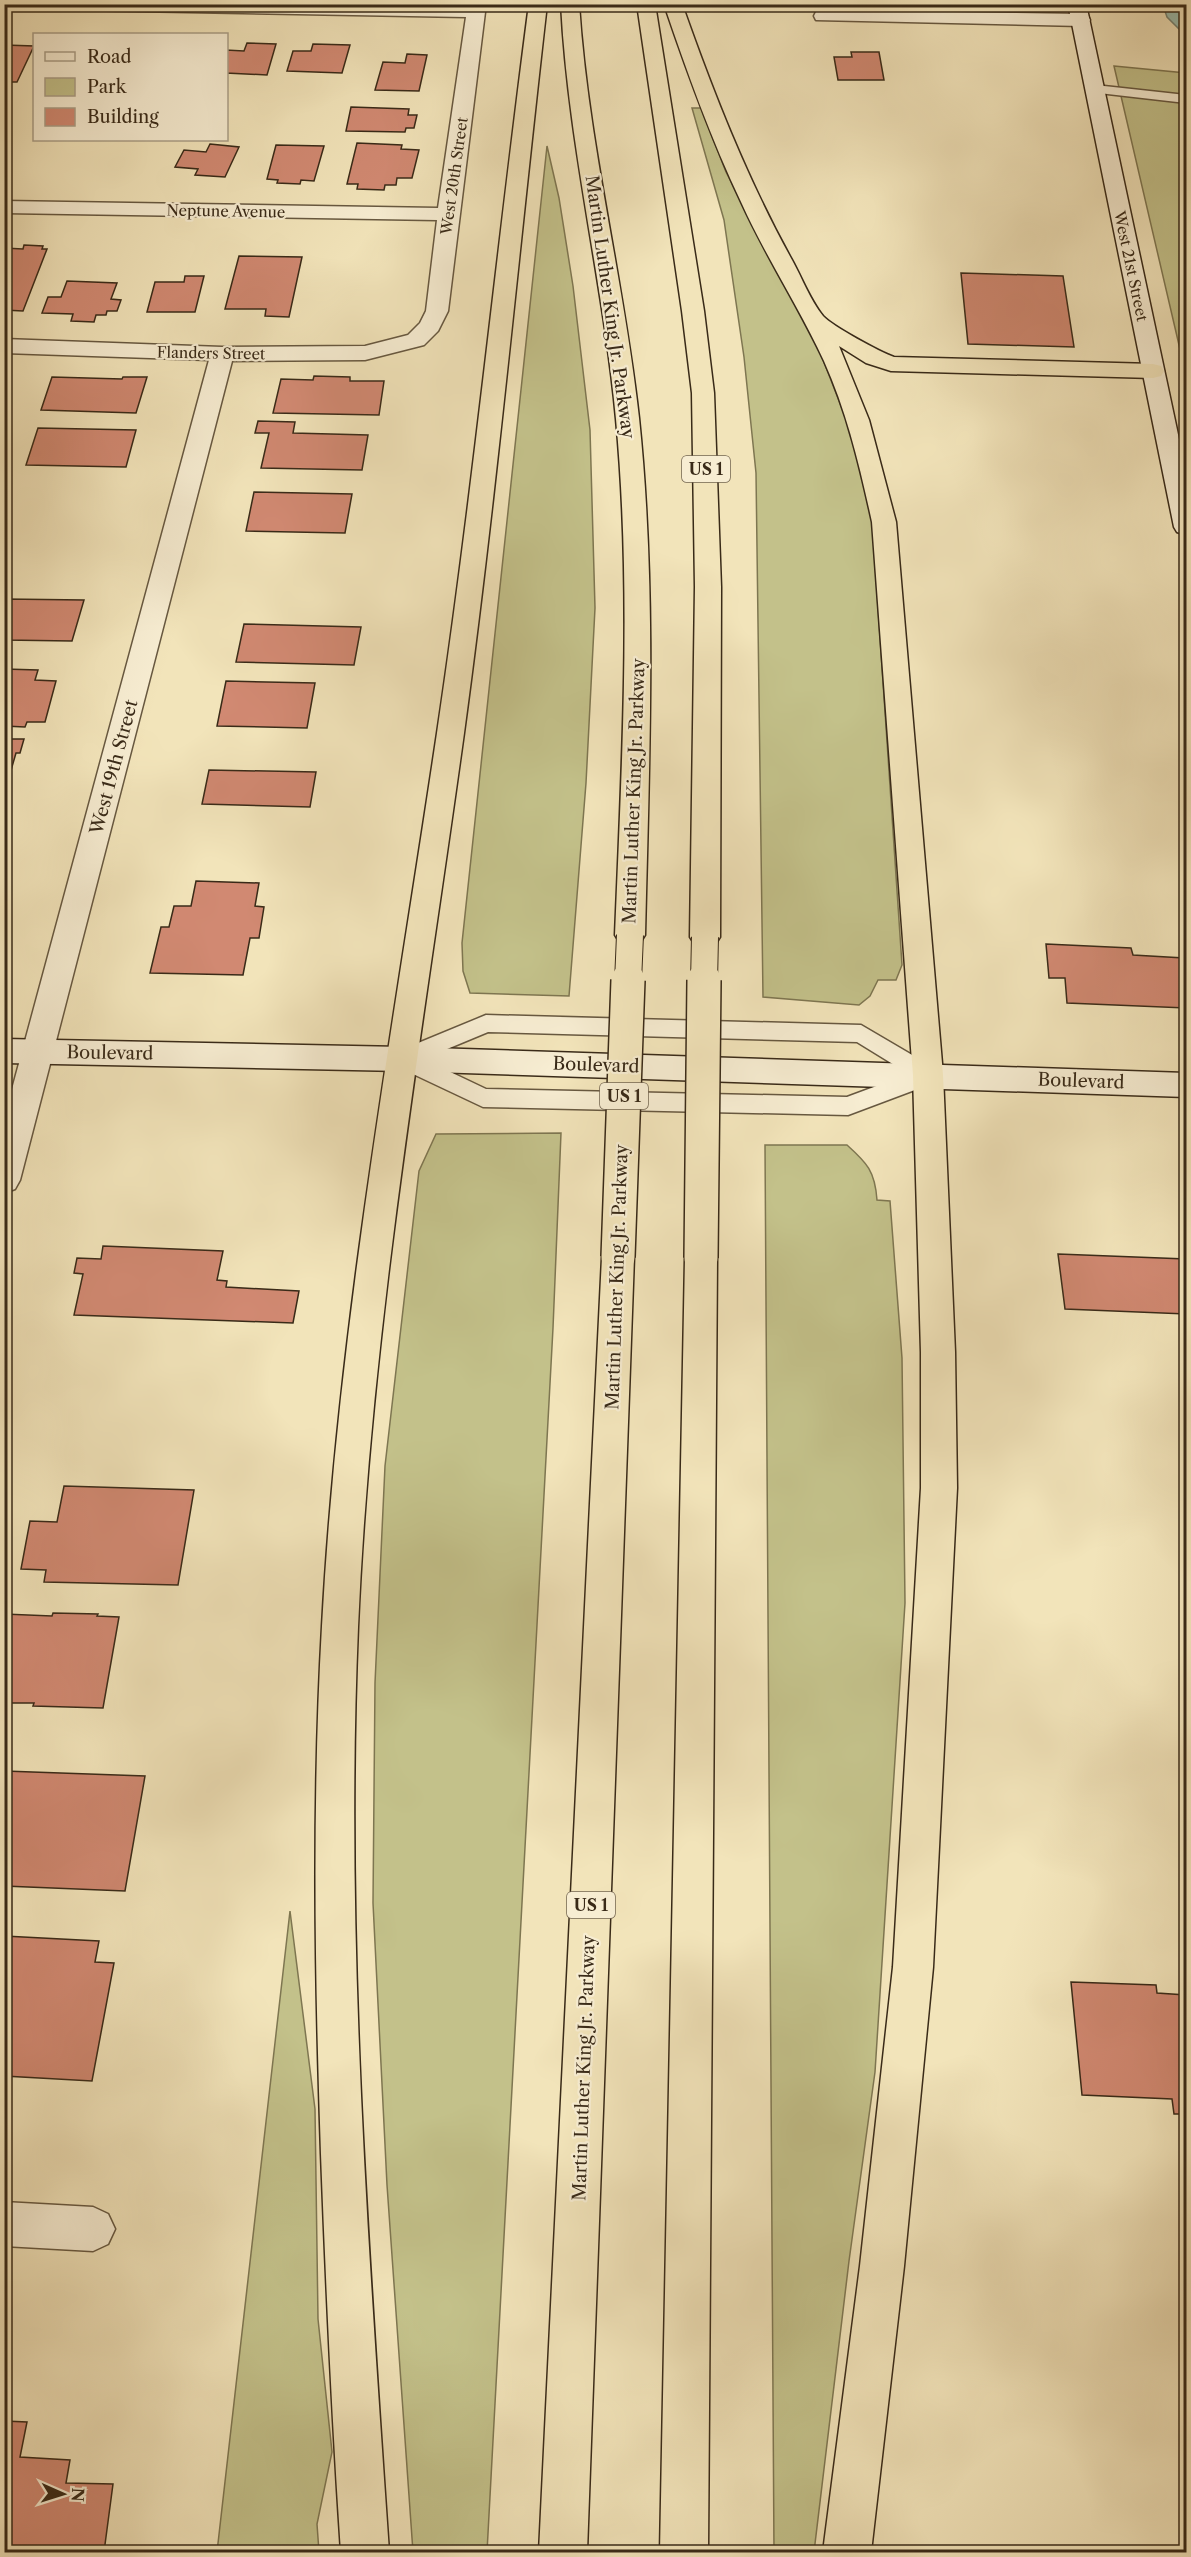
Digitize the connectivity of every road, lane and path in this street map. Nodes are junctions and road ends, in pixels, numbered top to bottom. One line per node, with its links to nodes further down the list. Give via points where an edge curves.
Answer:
1 (77, 4): 6 (street)
2 (538, 4): 22 (highway, via 454,708)
3 (570, 4): 29 (highway, Martin Luther King Jr. Parkway / US 1, bridge, via 579,92 622,366 637,556 639,664)
4 (646, 4): 30 (highway, US 1, bridge, via 703,393 708,587)
5 (673, 4): 13 (highway, via 703,92 729,152)
6 (477, 8): 12 (street, West 20th Street)
7 (1079, 12): 8 (street); 9 (street, West 21st Street)
8 (823, 16)
9 (1095, 88): 10 (lane); 17 (street, West 21st Street)
10 (1186, 99)
11 (4, 207): 12 (street, Neptune Avenue)
12 (448, 214): 14 (street, West 20th Street, via 437,311 430,326)
13 (813, 320): 17 (highway, via 874,358 891,364); 23 (highway, via 857,414 884,522)
14 (416, 340): 16 (street, Flanders Street, via 365,353)
15 (4, 346): 16 (street, Flanders Street)
16 (222, 354): 21 (street, West 19th Street)
17 (1153, 371): 18 (street, West 21st Street)
18 (1180, 466): 19 (street, West 21st Street)
19 (1186, 527)
20 (4, 1051): 21 (street, Boulevard)
21 (39, 1051): 22 (street, Boulevard); 25 (street, West 19th Street)
22 (402, 1059): 23 (street, Boulevard); 28 (highway, via 355,1407 340,1651 336,1837 340,2061)
23 (928, 1076): 24 (street, Boulevard); 31 (highway, via 938,1375 939,1488 933,1630 913,1966)
24 (1186, 1085)
25 (4, 1180)
26 (4, 2224): 27 (street)
27 (93, 2229)
28 (365, 2553)
29 (563, 2553)
30 (684, 2553)
31 (847, 2553)

